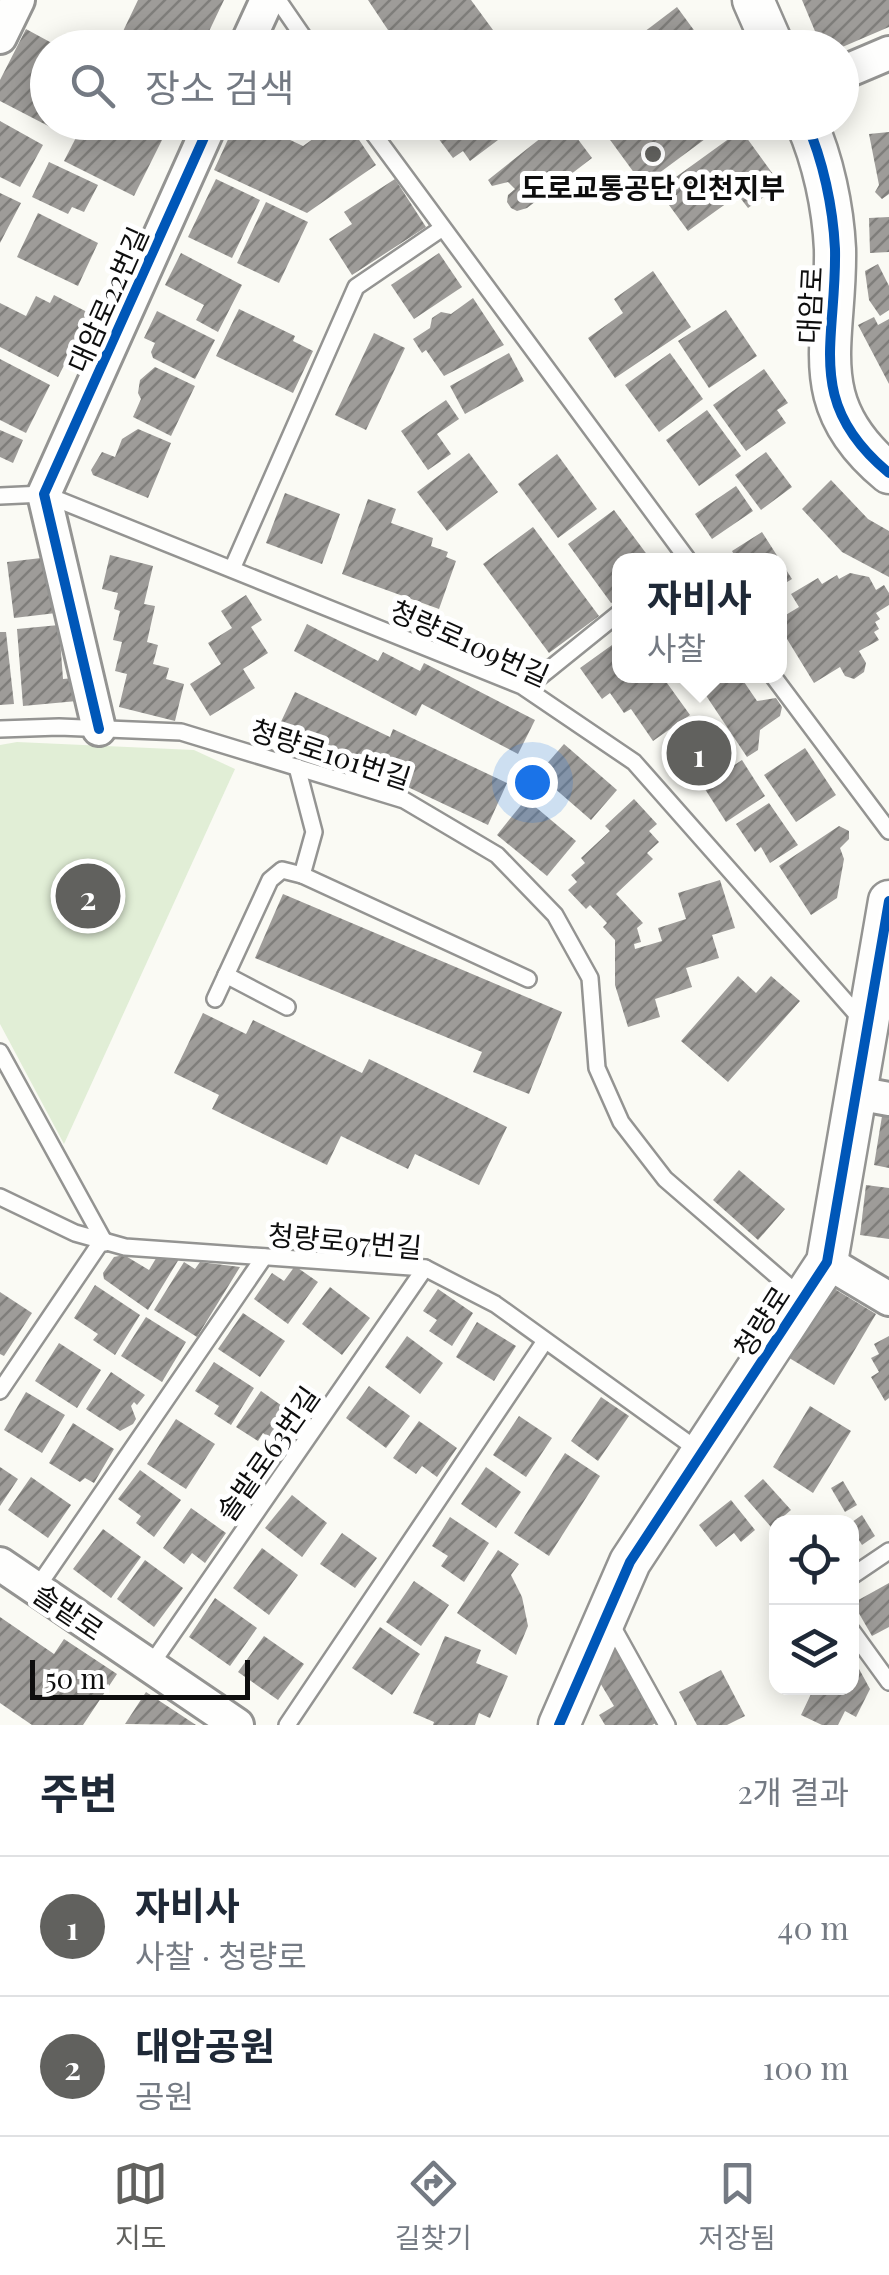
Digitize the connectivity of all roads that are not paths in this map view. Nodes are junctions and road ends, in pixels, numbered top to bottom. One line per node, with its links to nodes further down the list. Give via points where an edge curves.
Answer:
1 (18, 0): 8 (street)
2 (267, 0): 5 (street)
3 (278, 0): 6 (lane)
4 (753, 0): 7 (street)
5 (253, 30)
6 (299, 30)
7 (766, 30)
8 (0, 37)
9 (889, 53): 10 (street)
10 (859, 66)
11 (203, 140): 16 (street, 대암로22번길)
12 (378, 140): 14 (lane)
13 (814, 140): 15 (street, 대암로, via 835,248 828,351 840,419)
14 (441, 229): 18 (lane); 19 (lane, via 356,287)
15 (889, 473)
16 (44, 494): 17 (lane, 청량로109번길); 19 (lane, 청량로109번길); 24 (street)
17 (0, 496)
18 (681, 553)
19 (232, 569): 22 (lane, 청량로109번길)
20 (612, 619): 22 (lane)
21 (778, 683): 26 (lane)
22 (526, 688): 33 (lane, 청량로109번길, via 634,762)
23 (0, 728): 24 (lane, 청량로101번길)
24 (99, 729): 25 (lane, 청량로101번길, via 182,732)
25 (297, 767): 27 (lane, via 314,832); 41 (lane, 청량로101번길, via 404,800 496,855 555,915 590,978 597,1068 621,1122 665,1179)
26 (889, 832)
27 (302, 875): 29 (lane, via 282,870 270,880); 30 (lane)
28 (889, 901): 33 (street, 청량로)
29 (226, 975): 31 (lane); 32 (lane)
30 (528, 979)
31 (216, 999)
32 (287, 1007)
33 (868, 1026): 35 (street, 청량로)
34 (0, 1052): 37 (lane)
35 (872, 1096): 39 (street, 청량로)
36 (0, 1196): 37 (lane, 청량로97번길)
37 (103, 1243): 38 (lane, 청량로97번길); 44 (lane)
38 (264, 1257): 40 (lane, 청량로97번길); 49 (lane)
39 (827, 1262): 41 (street, 청량로); 42 (street)
40 (425, 1268): 43 (lane, 청량로97번길); 52 (lane, 솔밭로63번길)
41 (803, 1298): 45 (street, 청량로)
42 (889, 1299)
43 (546, 1340): 45 (lane, 청량로97번길); 55 (lane)
44 (0, 1391)
45 (702, 1452): 50 (street, 청량로, via 630,1562)
46 (889, 1551): 48 (lane)
47 (0, 1564): 49 (street, 솔밭로)
48 (859, 1571)
49 (36, 1588): 52 (street, 솔밭로)
50 (606, 1615): 56 (street, 청량로); 57 (lane)
51 (859, 1641): 53 (lane)
52 (150, 1666): 54 (street, 솔밭로)
53 (889, 1682)
54 (237, 1725)
55 (287, 1725)
56 (560, 1725)
57 (667, 1725)

